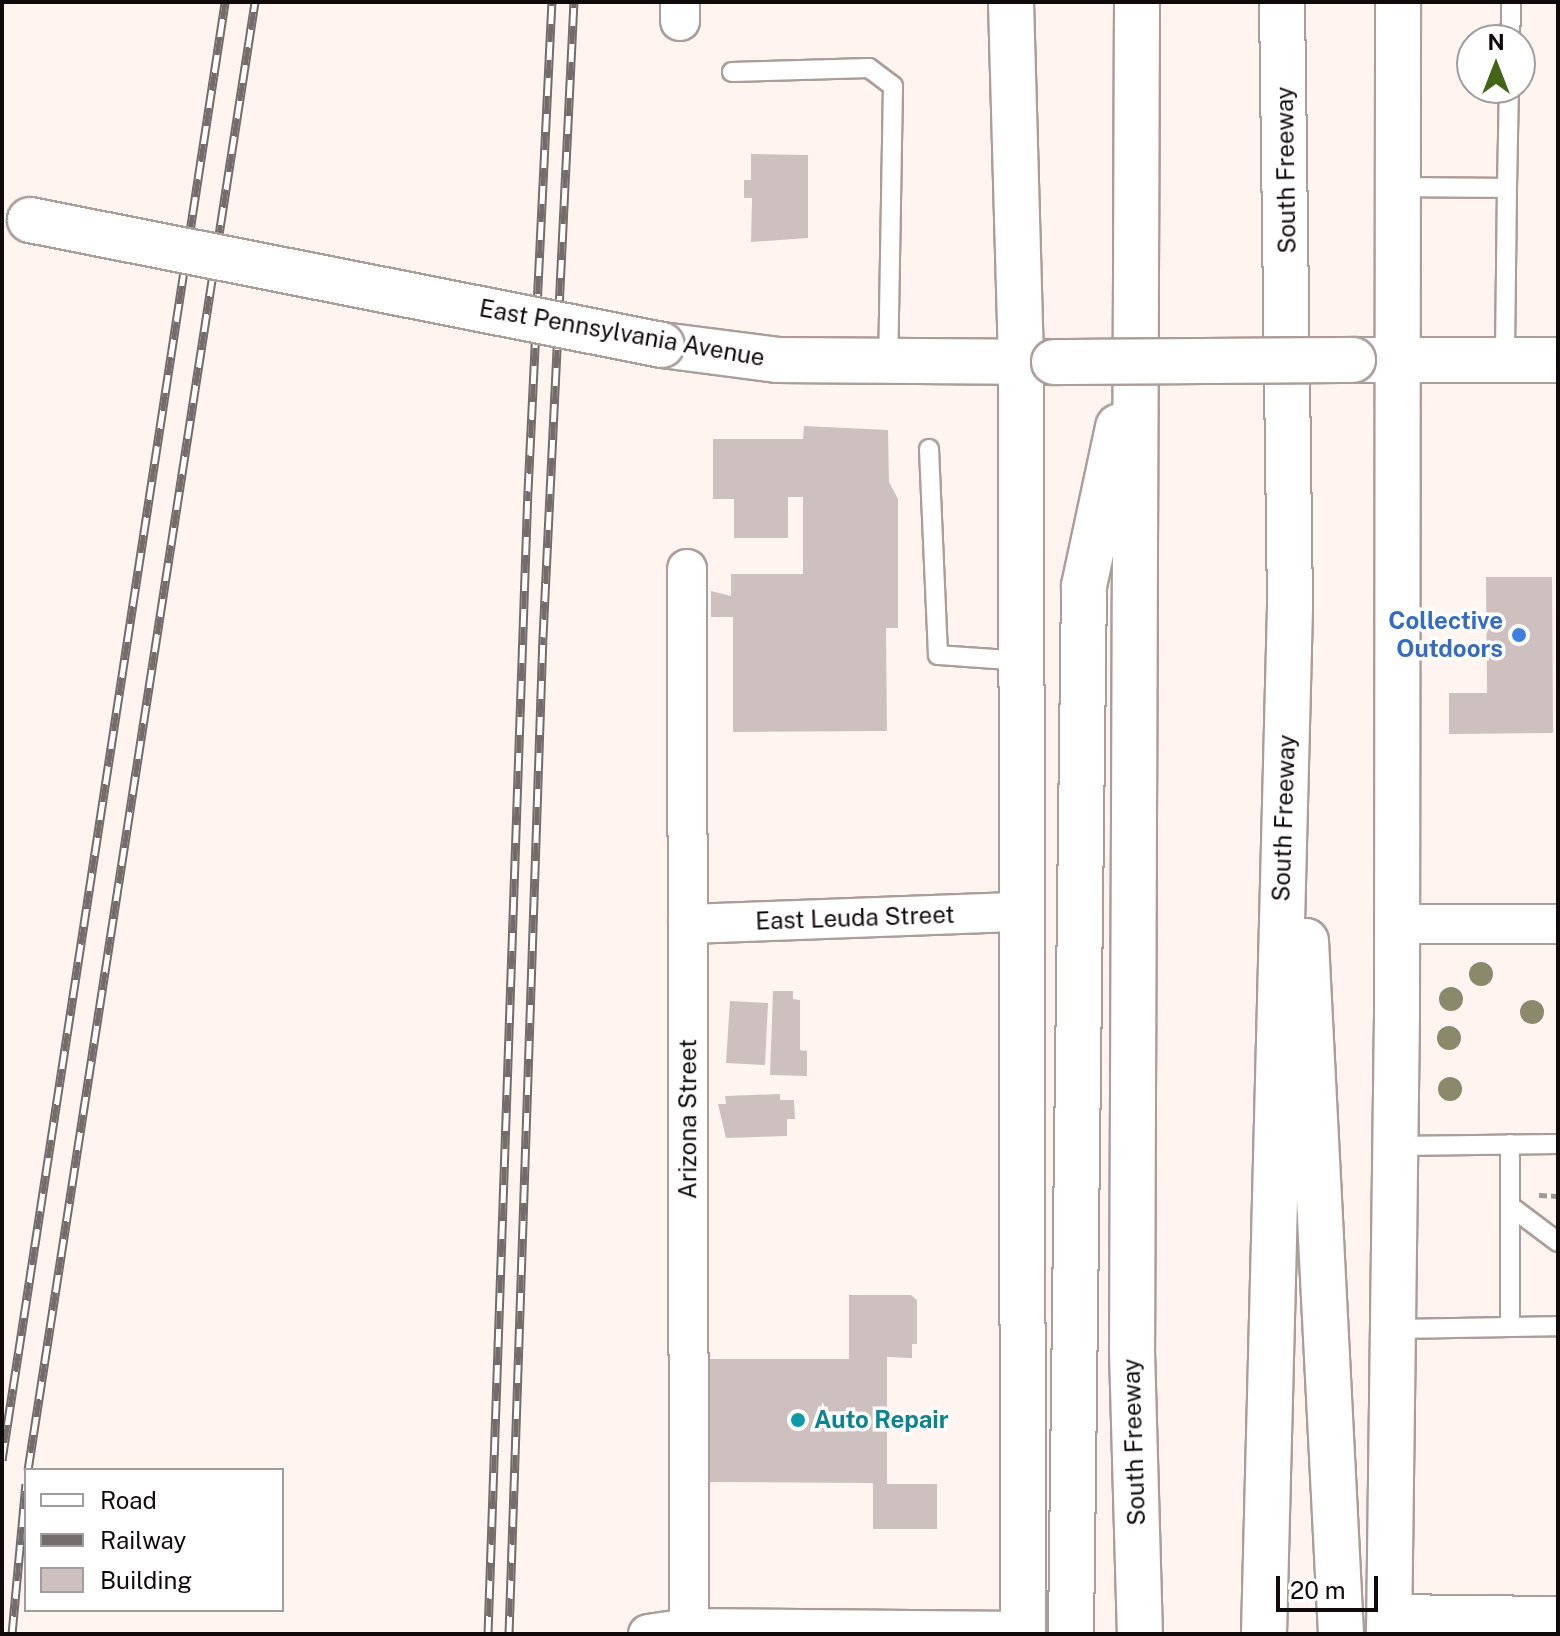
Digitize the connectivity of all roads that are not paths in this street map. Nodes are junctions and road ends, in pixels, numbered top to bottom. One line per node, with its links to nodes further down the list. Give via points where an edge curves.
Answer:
1 (1011, 2): 17 (main road)
2 (1137, 2): 7 (main road, South Freeway)
3 (1282, 2): 20 (main road, South Freeway)
4 (1398, 2): 10 (main road)
5 (1511, 2): 6 (lane)
6 (1510, 24)
7 (1134, 69): 39 (main road, via 1121,412 1084,586); 40 (main road, South Freeway, via 1132,1351)
8 (732, 72): 16 (lane, via 869,68 893,86)
9 (1509, 104): 11 (lane)
10 (1396, 187): 11 (lane); 13 (main road)
11 (1507, 188): 14 (lane)
12 (16, 219): 16 (main road, East Pennsylvania Avenue, bridge, via 662,345 777,360)
13 (1373, 360): 14 (main road, East Pennsylvania Avenue); 17 (main road, East Pennsylvania Avenue, bridge); 24 (main road)
14 (1505, 360): 15 (main road, East Pennsylvania Avenue)
15 (1558, 360)
16 (888, 363): 17 (main road, East Pennsylvania Avenue)
17 (1037, 363): 21 (main road)
18 (929, 449): 21 (lane, via 938,655)
19 (687, 569): 23 (street, Arizona Street)
20 (1290, 605): 41 (main road, South Freeway); 42 (main road)
21 (1021, 661): 22 (main road)
22 (1022, 912): 23 (street, East Leuda Street); 37 (main road)
23 (688, 924): 36 (street, Arizona Street)
24 (1397, 924): 25 (street); 28 (main road)
25 (1558, 924)
26 (1510, 1144): 27 (lane); 28 (lane); 29 (lane)
27 (1558, 1144)
28 (1395, 1146): 33 (main road)
29 (1510, 1206): 30 (lane); 32 (lane)
30 (1558, 1242)
31 (1558, 1326): 32 (lane)
32 (1502, 1327): 33 (lane)
33 (1393, 1329): 35 (main road)
34 (1558, 1616): 35 (street)
35 (1389, 1624)
36 (689, 1628): 37 (street); 38 (street)
37 (1023, 1632)
38 (648, 1634)
39 (1071, 1634)
40 (1140, 1634)
41 (1264, 1634)
42 (1341, 1634)

